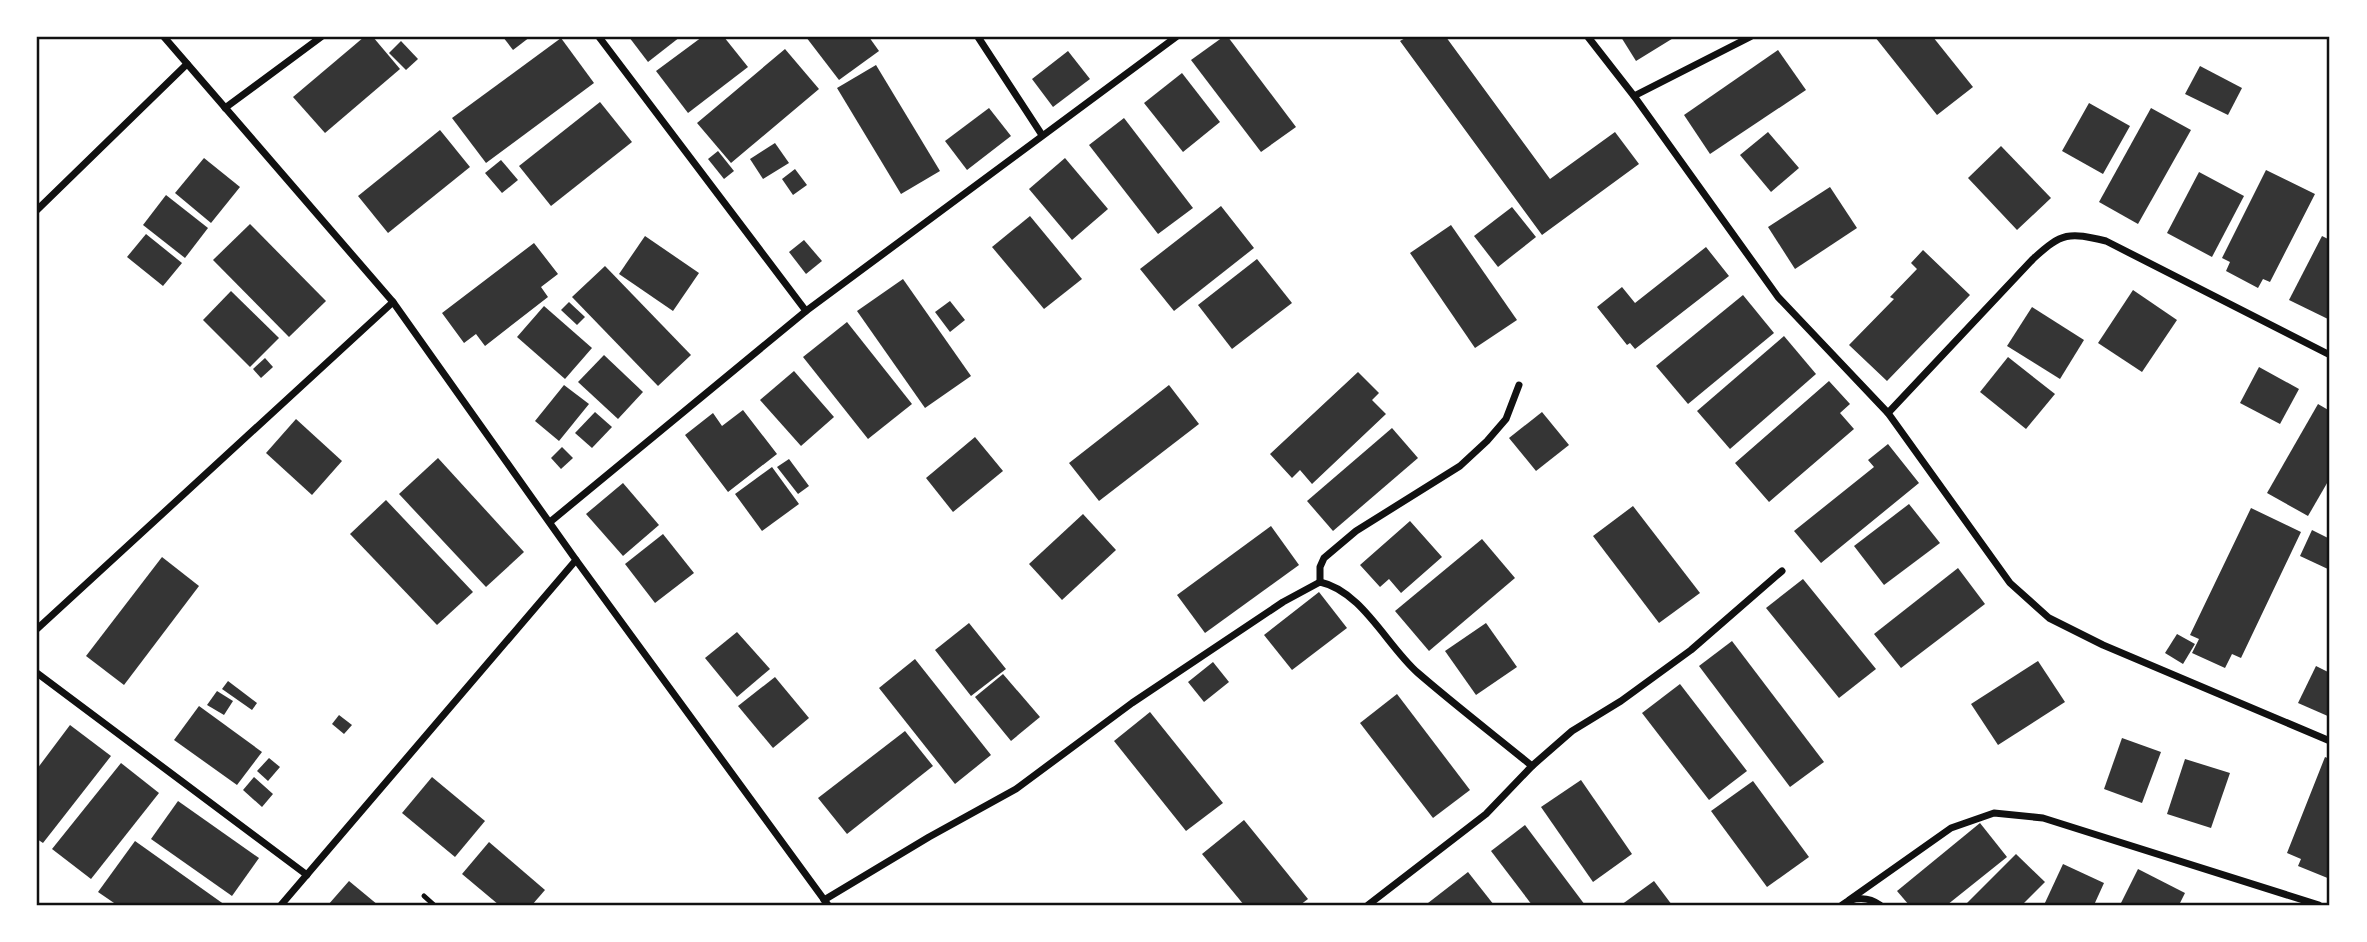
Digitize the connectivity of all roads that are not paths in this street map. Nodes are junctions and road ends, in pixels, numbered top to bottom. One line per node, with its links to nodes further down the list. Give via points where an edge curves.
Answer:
1 (164, 37): 8 (street)
2 (321, 37): 10 (street)
3 (598, 37): 14 (street)
4 (978, 37): 11 (street)
5 (1176, 37): 11 (street)
6 (1588, 37): 9 (street)
7 (1750, 37): 9 (street)
8 (187, 64): 10 (street); 12 (street)
9 (1634, 96): 17 (street, via 1778,297)
10 (225, 108): 13 (street)
11 (1042, 135): 14 (street)
12 (37, 210)
13 (393, 302): 18 (street); 22 (street)
14 (806, 311): 18 (street)
15 (2330, 355): 17 (street, via 2106,241 2078,234 2052,241)
16 (1518, 385): 21 (street, via 1506,419 1487,441 1460,466 1356,531 1324,558)
17 (1888, 413): 24 (street, via 2010,583 2049,618)
18 (550, 522): 19 (street)
19 (576, 560): 26 (street); 29 (street)
20 (1782, 571): 25 (street, via 1690,650 1572,731)
21 (1320, 582): 25 (street, via 1343,592 1415,671); 29 (street, via 1132,703 1016,789 929,837)
22 (37, 629)
23 (37, 673): 26 (street)
24 (2330, 741)
25 (1532, 766): 32 (street, via 1486,814)
26 (307, 875): 30 (street)
27 (424, 896): 31 (lane)
28 (1849, 900): 33 (street); 34 (street, via 1871,899); 35 (street, via 1951,828 1994,813 2043,818)
29 (826, 903)
30 (281, 905)
31 (434, 905)
32 (1368, 905)
33 (1842, 905)
34 (1880, 905)
35 (2319, 905)

